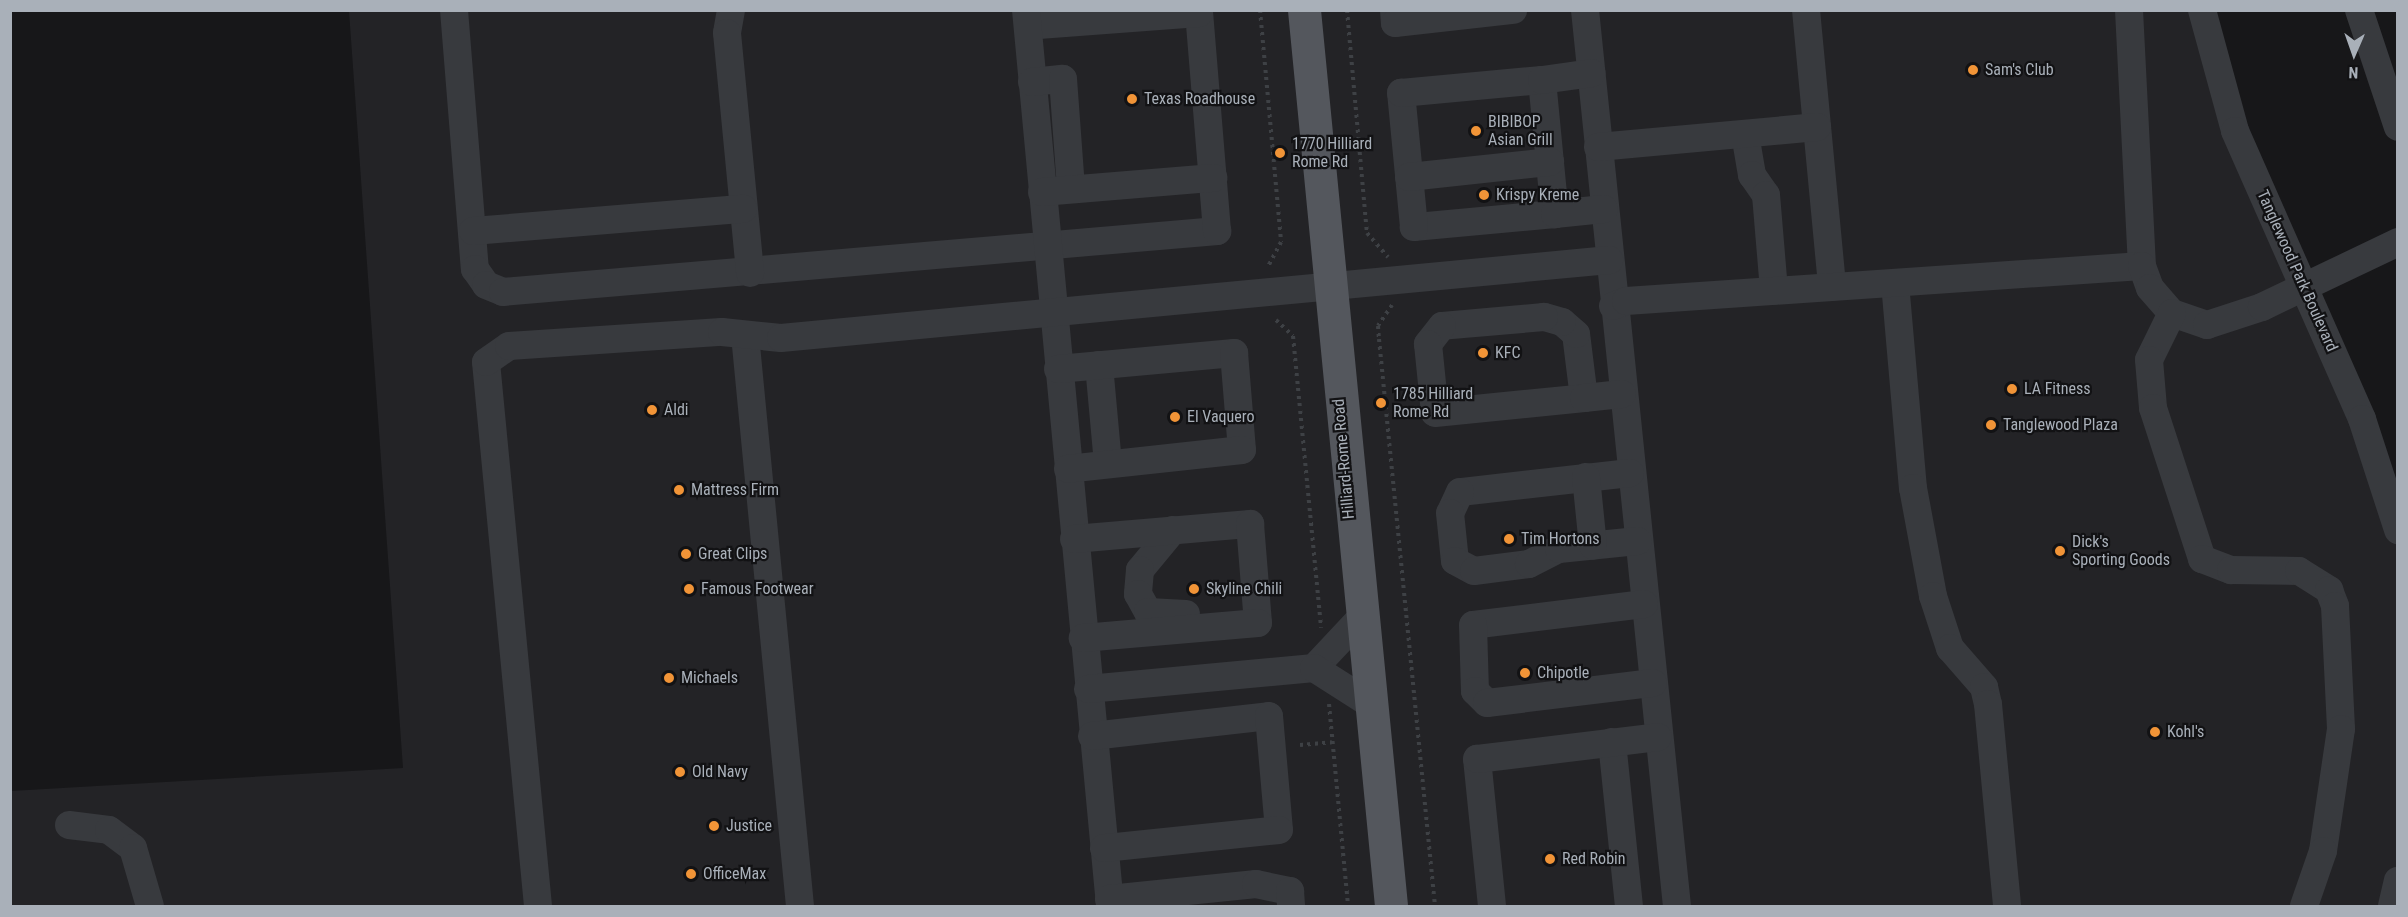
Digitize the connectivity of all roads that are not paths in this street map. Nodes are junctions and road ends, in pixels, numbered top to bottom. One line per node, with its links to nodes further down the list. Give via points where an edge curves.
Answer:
1 (454, 10): 27 (street)
2 (731, 10): 24 (street, via 728,33)
3 (1304, 10): 33 (main road, Hilliard-Rome Road)
4 (1394, 10): 5 (street, via 1395,23)
5 (1513, 10)
6 (1585, 10): 12 (street)
7 (1806, 10): 15 (street)
8 (2129, 10): 31 (street)
9 (2202, 10): 35 (street, Tanglewood Park Boulevard, via 2235,131)
10 (2359, 10): 16 (street)
11 (1027, 18): 14 (street); 20 (street, via 1199,13)
12 (1592, 73): 13 (street); 18 (street)
13 (1542, 80): 19 (street); 21 (street, via 1401,93)
14 (1032, 82): 22 (street, via 1063,79); 23 (street)
15 (1817, 127): 17 (street); 36 (street)
16 (2397, 127)
17 (1745, 134): 18 (street); 37 (street, via 1752,175 1766,195)
18 (1598, 147): 25 (street)
19 (1550, 162): 21 (street); 26 (street)
20 (1213, 177): 22 (street); 29 (street, via 1217,231)
21 (1409, 177): 26 (street, via 1414,227)
22 (1071, 189): 23 (street)
23 (1042, 192): 29 (street)
24 (743, 209): 27 (street); 32 (street)
25 (1604, 209): 26 (street); 30 (street)
26 (1555, 213)
27 (473, 231): 32 (street, via 475,269 486,285 503,292)
28 (2397, 242): 35 (street)
29 (1046, 245): 32 (street); 39 (street)
30 (1609, 260): 33 (street); 38 (street)
31 (2142, 266): 34 (street); 40 (street, via 2150,288)
32 (750, 273)
33 (1330, 283): 39 (street); 56 (main road, Hilliard-Rome Road)
34 (1895, 283): 36 (street); 79 (street, via 1914,488 1933,596 1950,648 1984,687)
35 (2303, 284): 40 (street, via 2229,321 2207,325); 50 (street, Tanglewood Park Boulevard, via 2362,419)
36 (1832, 287): 37 (street)
37 (1774, 291): 38 (street, via 1626,301)
38 (1612, 306): 44 (street)
39 (1051, 309): 41 (street, via 781,338); 43 (street)
40 (2172, 313): 80 (street, via 2149,360 2153,408 2202,559 2231,570 2299,571 2329,590 2335,606 2340,729 2323,851)
41 (745, 335): 73 (street, via 509,346 486,362); 74 (street)
42 (1099, 365): 43 (street); 46 (street); 46 (street, via 1234,353 1235,363 1242,450)
43 (1058, 369): 47 (street)
44 (1622, 394): 45 (street); 48 (street)
45 (1584, 398): 45 (street, via 1576,334 1562,322 1544,317 1442,326 1428,344 1436,413)
46 (1108, 464): 47 (street)
47 (1068, 469): 52 (street)
48 (1630, 473): 49 (street); 53 (street)
49 (1586, 477): 54 (street); 54 (street, via 1471,488 1452,501 1452,532 1455,561 1474,571 1529,564 1559,549)
50 (2397, 530)
51 (1173, 531): 52 (street); 57 (street, via 1140,570 1142,605 1158,616 1211,612); 57 (street, via 1250,524 1258,623)
52 (1074, 539): 58 (street)
53 (1638, 542): 54 (street); 55 (street)
54 (1593, 546)
55 (1644, 604): 60 (street); 60 (street, via 1473,625 1475,691 1487,703)
56 (1360, 619): 59 (street); 62 (main road, Hilliard-Rome Road)
57 (1229, 626): 58 (street)
58 (1083, 638): 61 (street)
59 (1314, 668): 61 (street); 62 (street)
60 (1653, 683): 64 (street)
61 (1088, 689): 63 (street)
62 (1369, 703): 75 (main road, Hilliard-Rome Road)
63 (1092, 736): 67 (street); 67 (street, via 1269,716 1279,830)
64 (1658, 737): 65 (street); 78 (street)
65 (1612, 742): 76 (street, via 1477,759); 77 (street)
66 (69, 825): 72 (street, via 109,830 133,848)
67 (1104, 848): 71 (street)
68 (2397, 881): 81 (street)
69 (1290, 899): 70 (street, via 1256,884)
70 (1169, 900): 71 (street)
71 (1109, 903)
72 (150, 906)
73 (538, 906)
74 (800, 906)
75 (1391, 906)
76 (1492, 906)
77 (1629, 906)
78 (1677, 906)
79 (2007, 906)
80 (2304, 906)
81 (2392, 906)

